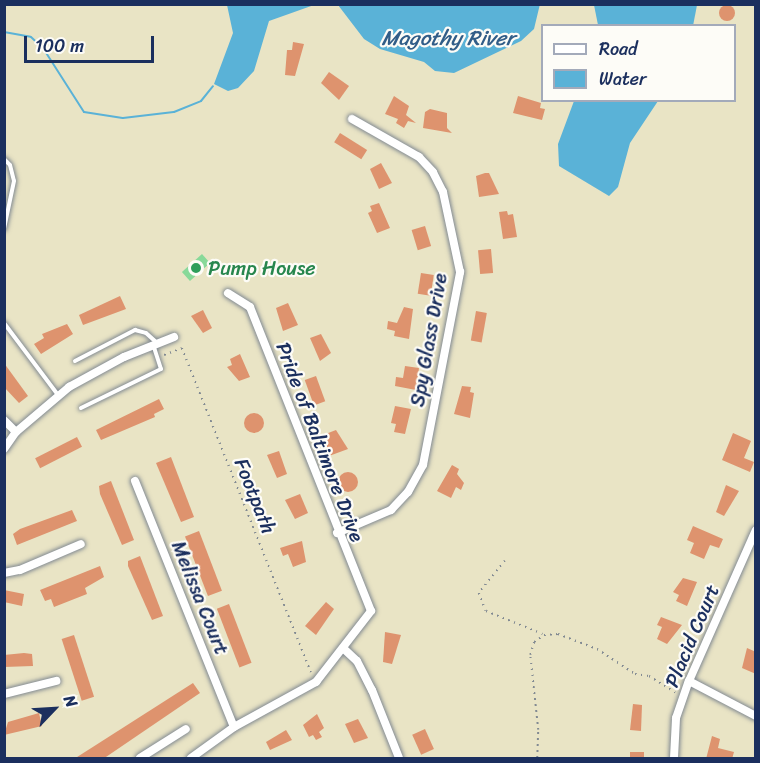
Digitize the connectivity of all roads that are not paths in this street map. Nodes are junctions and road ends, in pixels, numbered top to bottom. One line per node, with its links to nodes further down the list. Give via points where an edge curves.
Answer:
1 (352, 119): 16 (street, Spy Glass Drive, via 420,157 433,172 443,192 459,272 423,465 408,492 391,510)
2 (4, 159): 3 (lane, via 14,181)
3 (4, 229)
4 (228, 293): 16 (street, Pride of Baltimore Drive, via 250,307)
5 (4, 323): 9 (lane)
6 (174, 337): 7 (street)
7 (155, 344): 8 (lane, via 146,333 135,330); 9 (street, via 97,370); 10 (lane, via 161,369)
8 (75, 361)
9 (58, 395): 12 (street)
10 (81, 408)
11 (4, 420): 12 (street)
12 (16, 432): 13 (street)
13 (4, 449)
14 (135, 481): 24 (street, Melissa Court)
15 (756, 530): 21 (street, Placid Court)
16 (338, 533): 19 (street, Pride of Baltimore Drive, via 371,611)
17 (81, 544): 18 (street)
18 (4, 573)
19 (343, 648): 24 (street, via 316,682); 28 (street, via 357,661 372,690)
20 (56, 681): 22 (street)
21 (689, 681): 23 (street); 29 (street, Placid Court, via 676,718)
22 (4, 694)
23 (756, 716)
24 (234, 728): 27 (street)
25 (186, 729): 26 (street)
26 (140, 759)
27 (191, 759)
28 (399, 759)
29 (674, 759)

